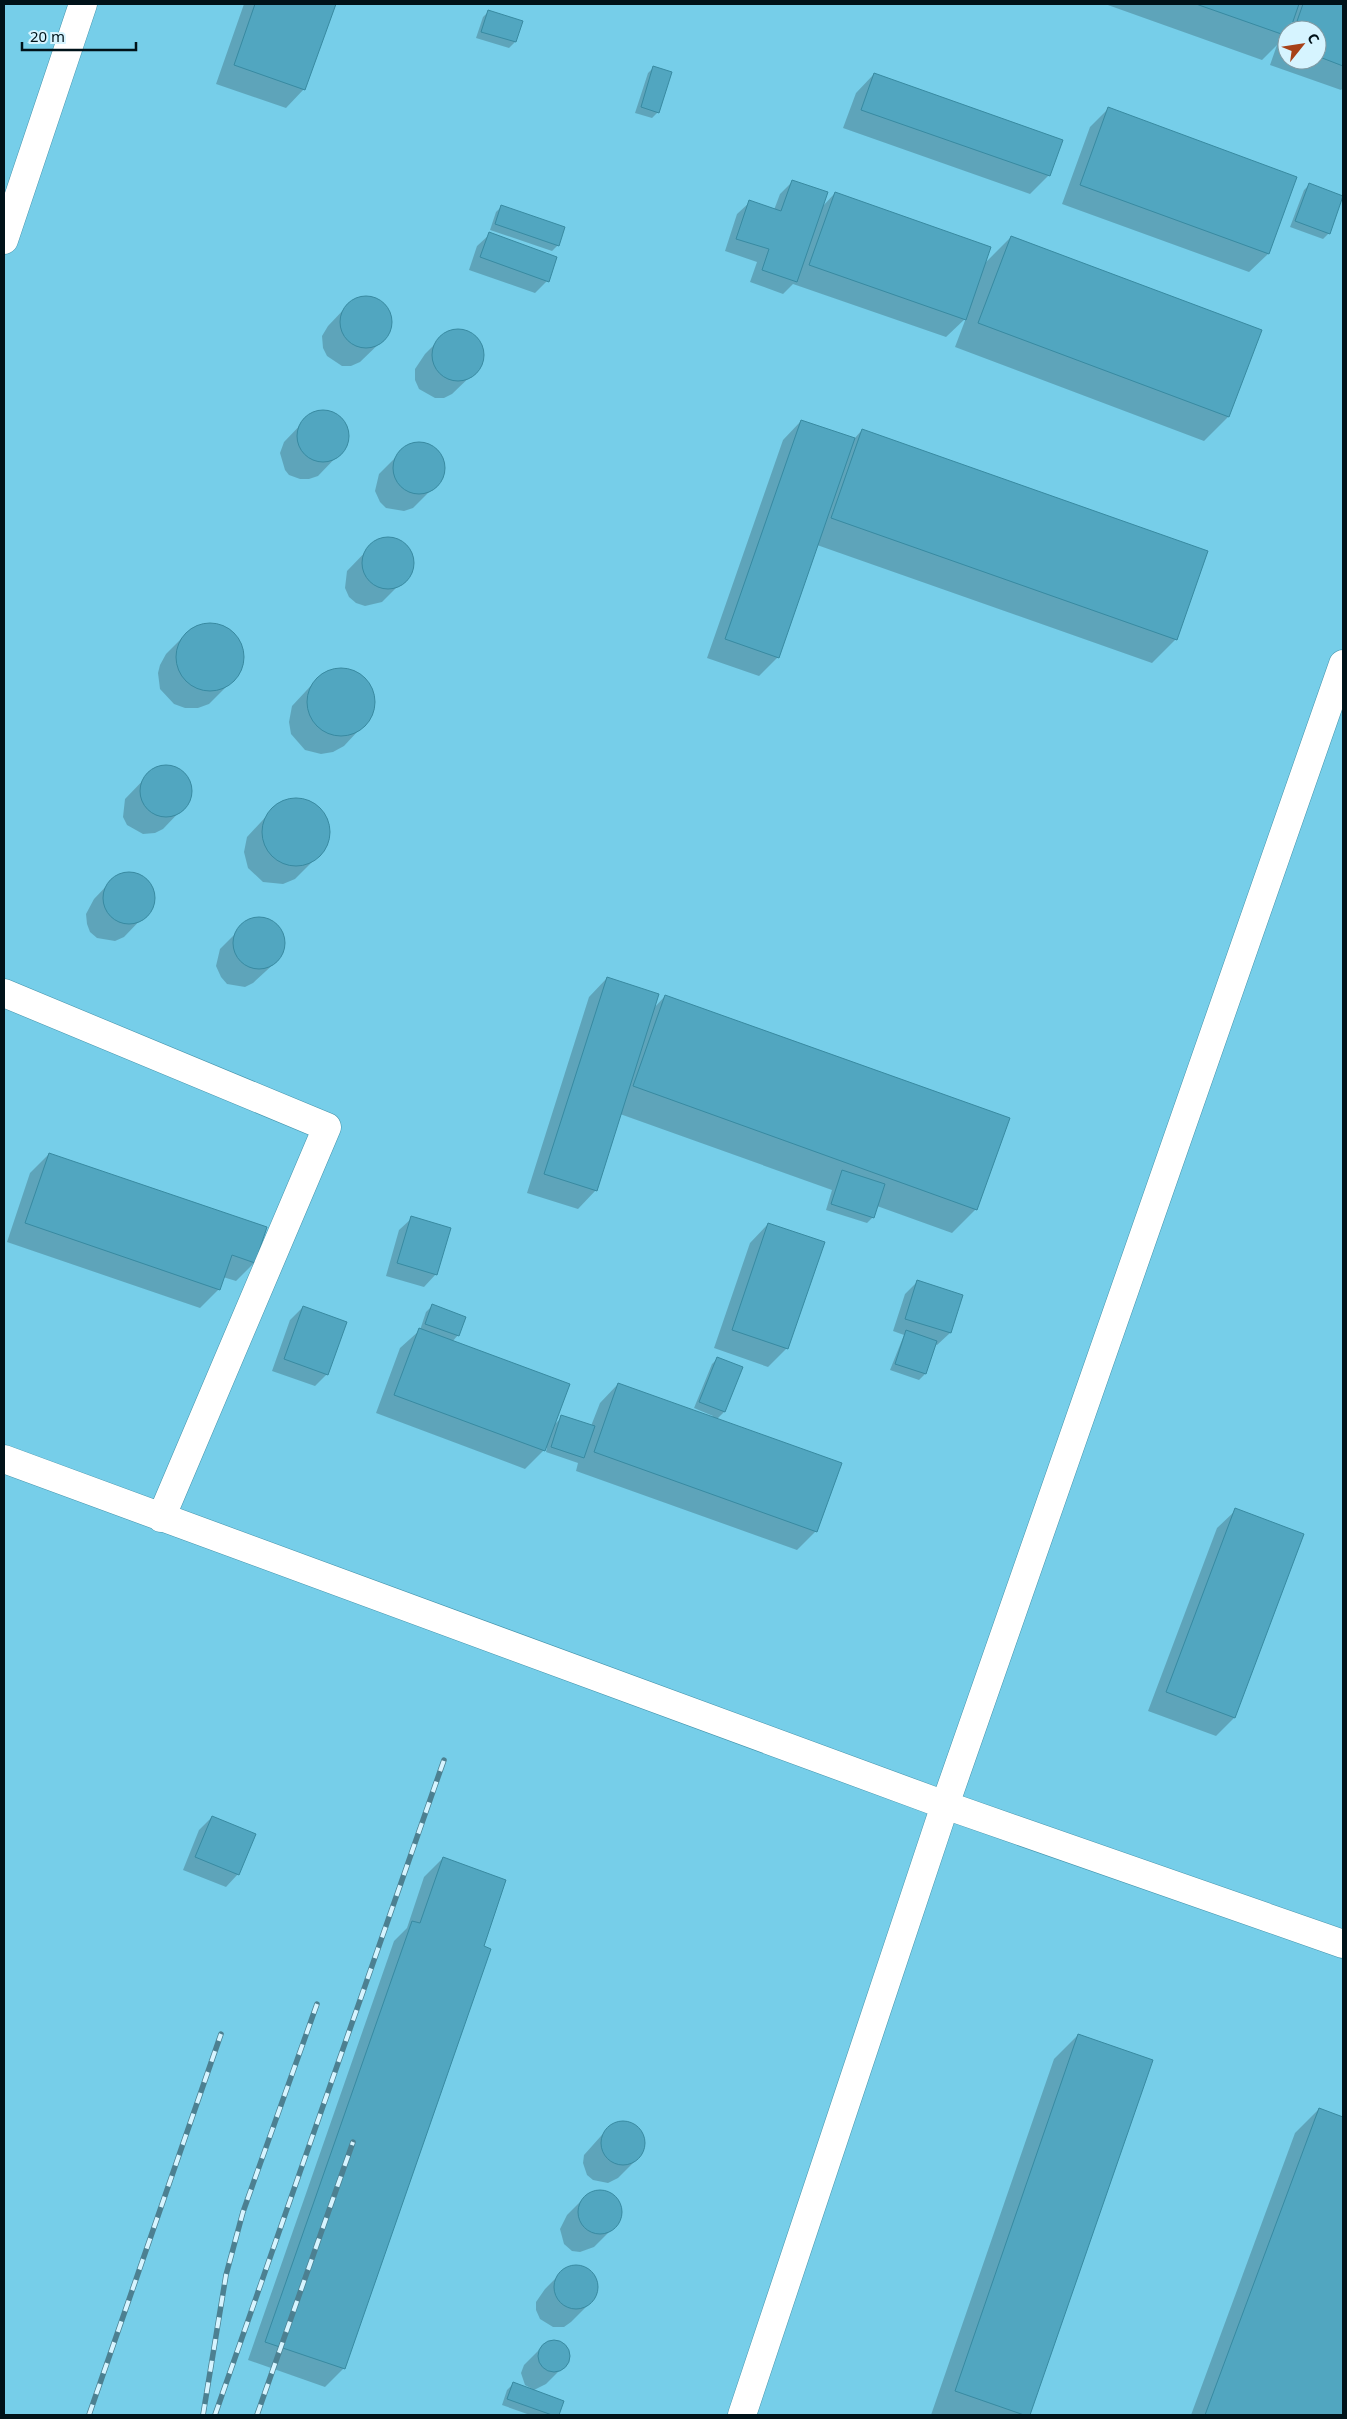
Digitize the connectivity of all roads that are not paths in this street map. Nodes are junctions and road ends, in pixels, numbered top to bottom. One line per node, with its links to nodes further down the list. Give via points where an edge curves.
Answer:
1 (83, 4): 2 (lane)
2 (4, 240)
3 (1343, 664): 7 (lane)
4 (4, 993): 6 (lane, via 327,1126)
5 (4, 1459): 6 (lane)
6 (161, 1518): 7 (lane)
7 (945, 1805): 8 (lane); 9 (lane)
8 (1343, 1944)
9 (742, 2415)

